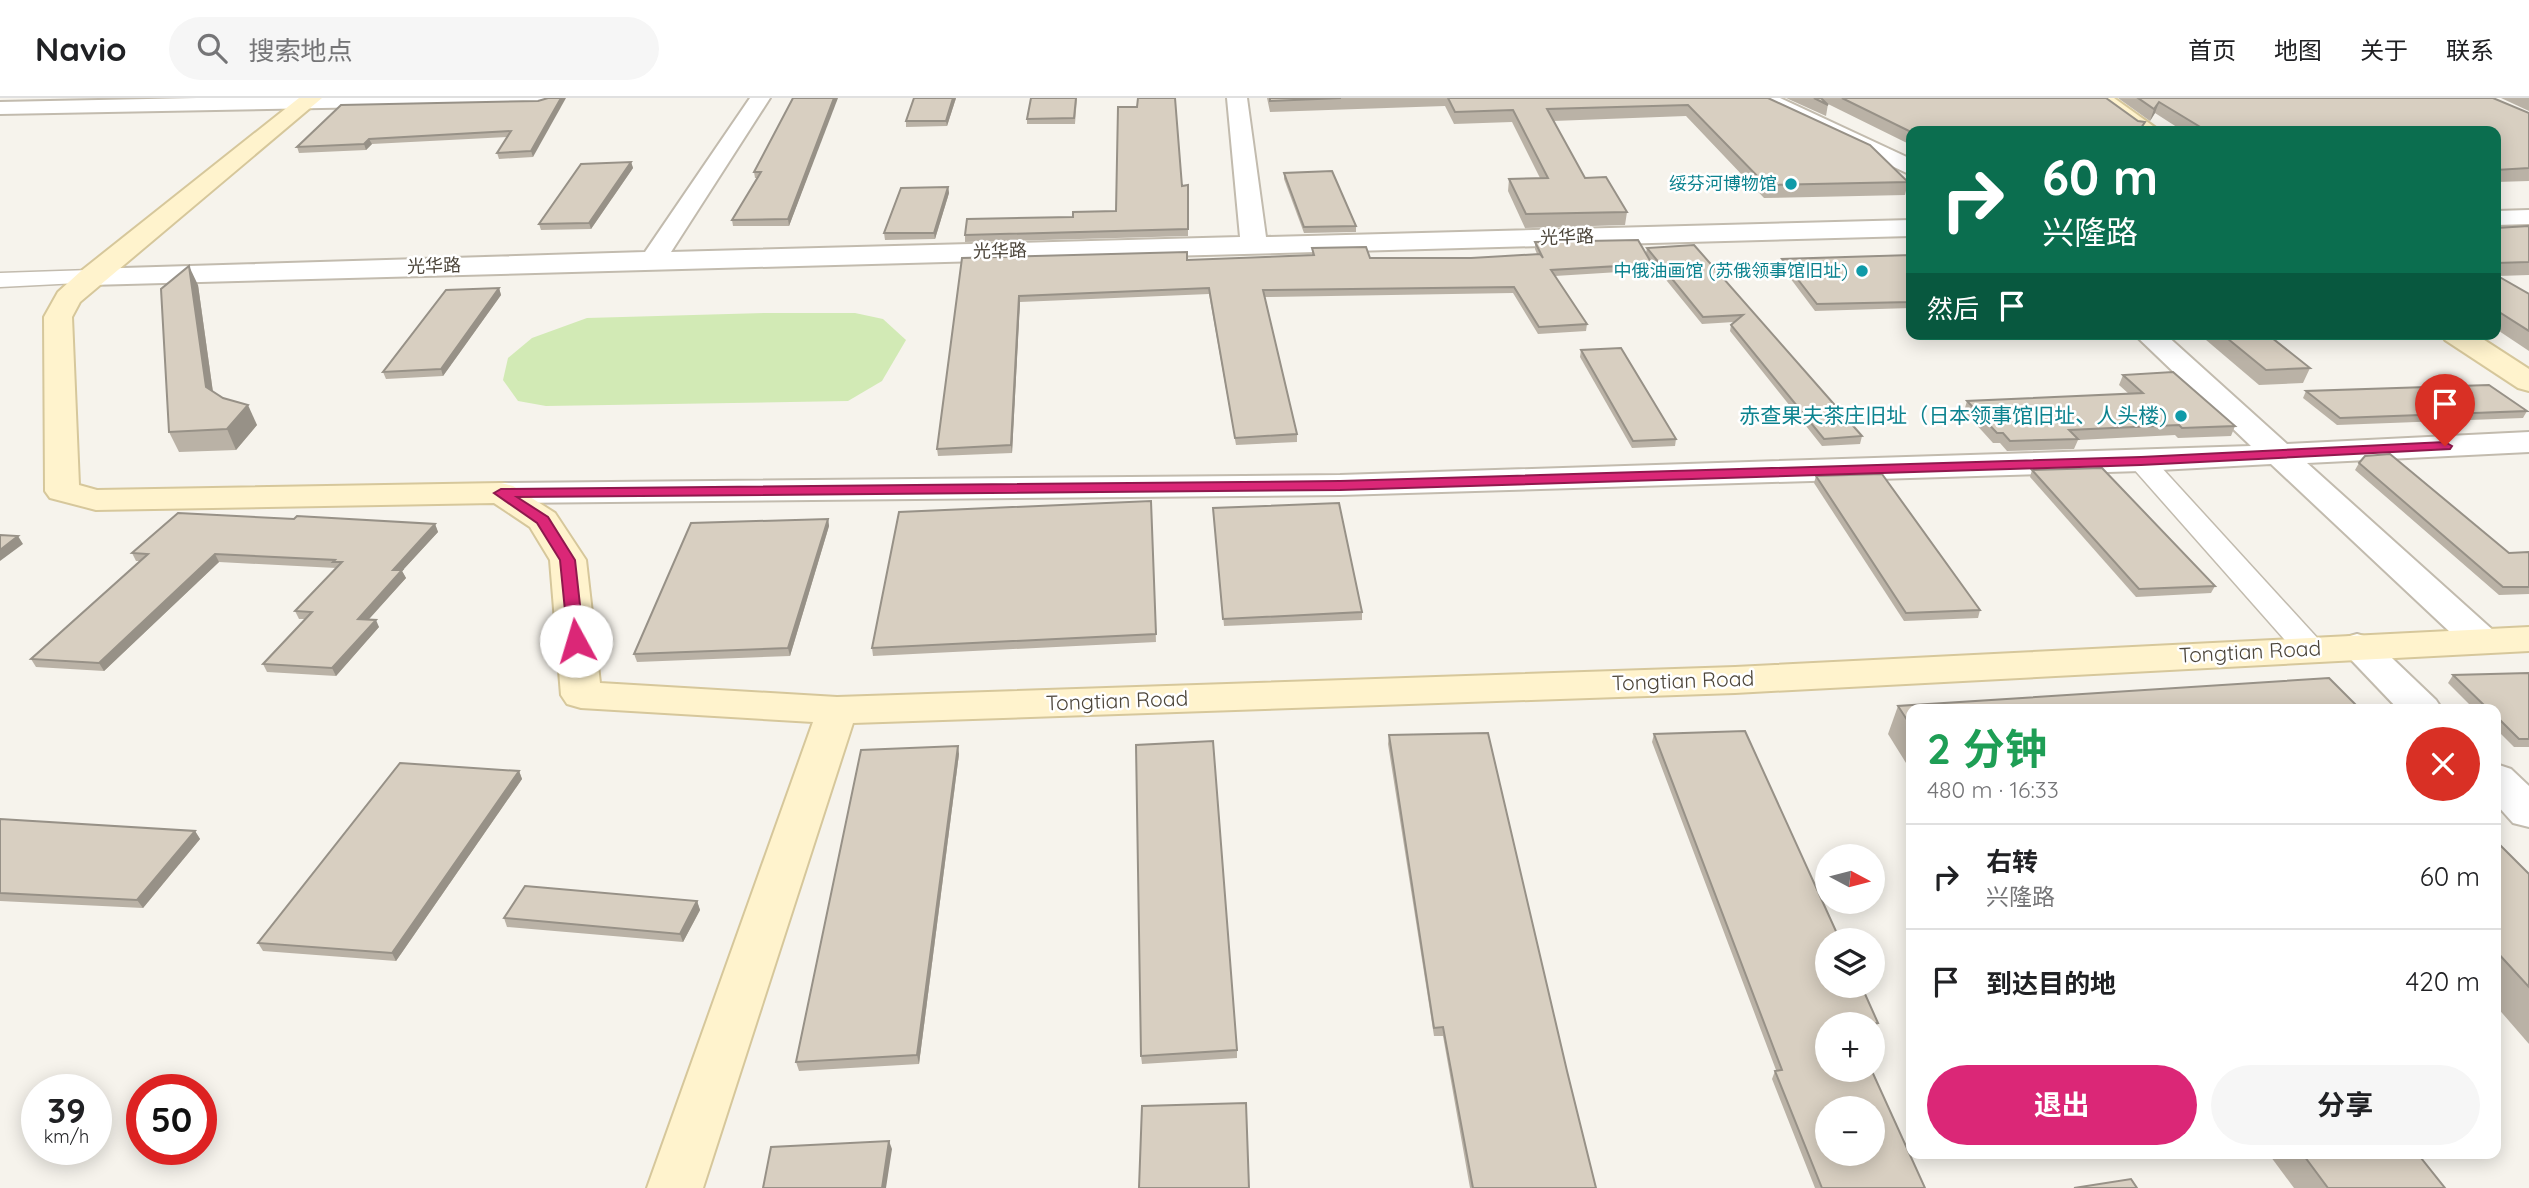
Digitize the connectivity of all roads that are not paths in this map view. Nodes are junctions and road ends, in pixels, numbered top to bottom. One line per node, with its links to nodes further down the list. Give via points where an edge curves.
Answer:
1 (540, 98): 6 (street)
2 (760, 98): 14 (street)
3 (1237, 98): 13 (street)
4 (1763, 98): 9 (street)
5 (2100, 98): 8 (main road)
6 (310, 100): 7 (street); 15 (main road)
7 (0, 108)
8 (2142, 126)
9 (1906, 166)
10 (2529, 217): 11 (street)
11 (2501, 218)
12 (1906, 228): 13 (street, 光华路)
13 (1254, 245): 14 (street, 光华路)
14 (653, 260): 15 (street, 光华路)
15 (90, 277): 16 (street); 23 (main road, via 68,298 58,317 62,491 96,500)
16 (0, 280)
17 (2154, 340): 21 (street)
18 (2464, 340): 19 (main road)
19 (2529, 382)
20 (2529, 442): 21 (street)
21 (2278, 454): 22 (street); 25 (street)
22 (2141, 461): 23 (street, via 1340,485); 27 (street)
23 (501, 493): 29 (main road, Tongtian Road, via 543,520 568,560 581,695)
24 (2529, 639): 25 (main road, Tongtian Road)
25 (2481, 640): 26 (main road, Tongtian Road)
26 (2357, 646): 27 (main road, Tongtian Road); 28 (street)
27 (2310, 649): 29 (main road, Tongtian Road, via 1735,680)
28 (2417, 704)
29 (837, 710): 32 (main road)
30 (2501, 784): 31 (street)
31 (2529, 811)
32 (675, 1188)

